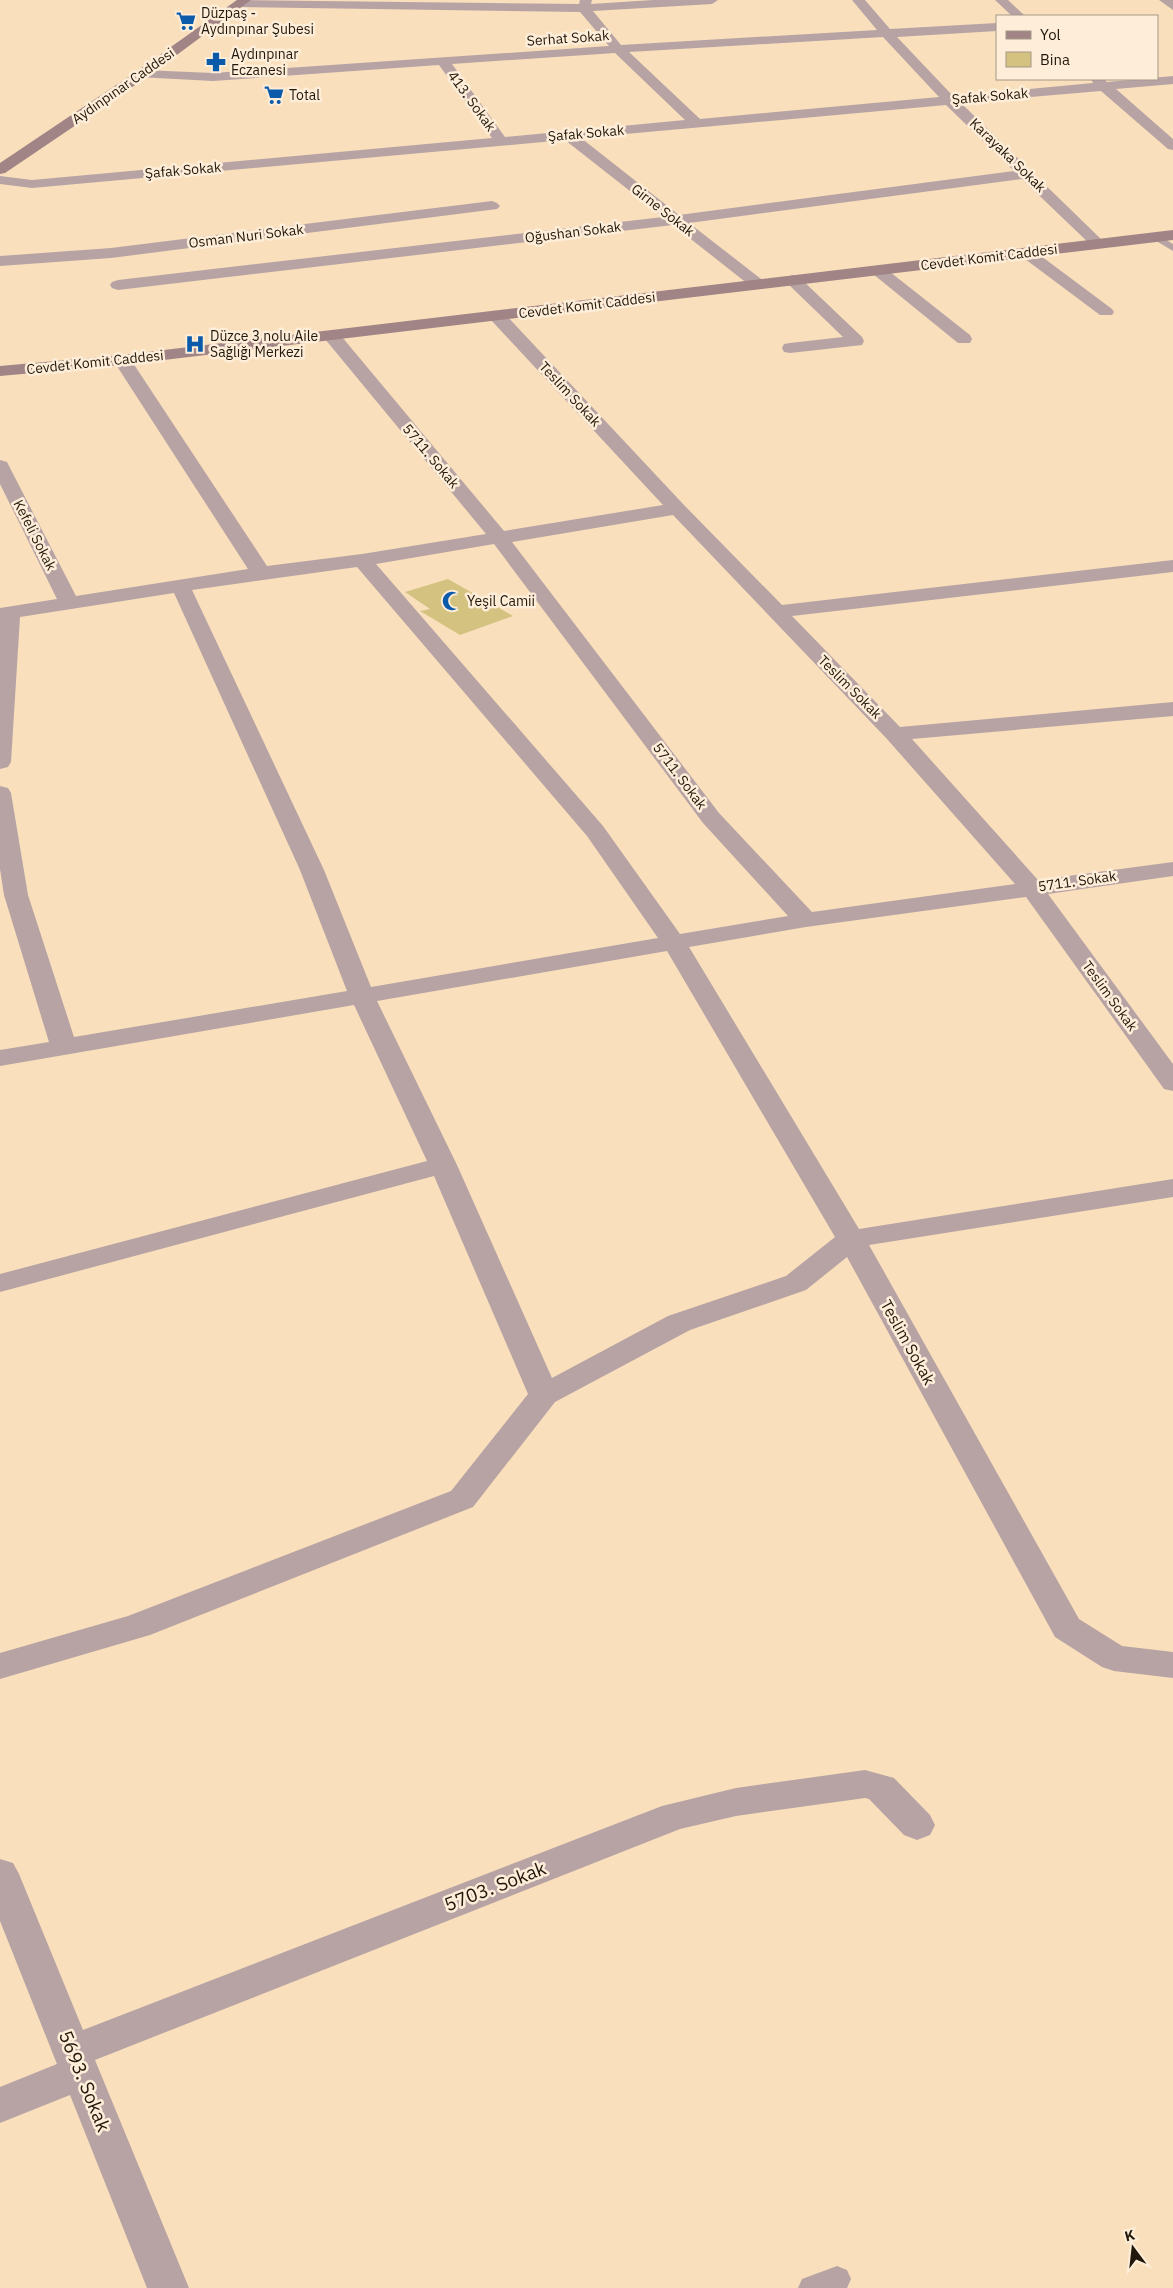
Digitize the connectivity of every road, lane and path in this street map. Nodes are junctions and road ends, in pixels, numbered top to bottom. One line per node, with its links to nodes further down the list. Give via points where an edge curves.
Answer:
1 (712, 0): 6 (street)
2 (858, 0): 10 (street, Karayaka Sokak)
3 (1000, 0): 8 (street)
4 (1165, 0): 7 (street)
5 (243, 2): 6 (street); 13 (street, Aydınpınar Caddesi)
6 (585, 4): 11 (street)
7 (1173, 6)
8 (1018, 15)
9 (996, 27): 10 (street, Serhat Sokak)
10 (884, 32): 11 (street, Serhat Sokak); 16 (street, Karayaka Sokak)
11 (618, 49): 12 (street, Serhat Sokak); 17 (street)
12 (443, 62): 13 (street, Serhat Sokak, via 213,77); 19 (street, 413. Sokak)
13 (142, 74): 21 (street, Aydınpınar Caddesi)
14 (1173, 80): 15 (street, Şafak Sokak)
15 (1099, 82): 16 (street, Şafak Sokak); 20 (street)
16 (950, 99): 17 (street, Şafak Sokak); 22 (street, Karayaka Sokak)
17 (696, 123): 18 (street, Şafak Sokak)
18 (568, 135): 19 (street, Şafak Sokak); 25 (street, Girne Sokak)
19 (501, 141): 23 (street, Şafak Sokak, via 32,184)
20 (1173, 146)
21 (0, 170)
22 (1027, 174): 25 (street, Oğushan Sokak); 28 (street, Karayaka Sokak)
23 (0, 180)
24 (492, 206): 31 (street, Osman Nuri Sokak, via 111,253)
25 (677, 220): 34 (street, Oğushan Sokak); 35 (street, Girne Sokak)
26 (1173, 235): 27 (street, Cevdet Komit Caddesi)
27 (1156, 237): 28 (street, Cevdet Komit Caddesi); 29 (lane)
28 (1098, 244): 30 (street, Cevdet Komit Caddesi)
29 (1173, 248)
30 (1027, 252): 32 (street, Cevdet Komit Caddesi); 36 (street)
31 (0, 261)
32 (879, 271): 33 (street, Cevdet Komit Caddesi); 39 (street)
33 (793, 280): 35 (street, Cevdet Komit Caddesi); 40 (street, via 856,341)
34 (118, 285)
35 (759, 285): 37 (street, Cevdet Komit Caddesi)
36 (1106, 312)
37 (497, 316): 38 (street, Cevdet Komit Caddesi); 44 (street, Teslim Sokak)
38 (331, 335): 41 (street, Cevdet Komit Caddesi); 45 (street, 5711. Sokak)
39 (964, 339)
40 (790, 348)
41 (122, 360): 42 (street, Cevdet Komit Caddesi); 48 (street)
42 (0, 371)
43 (0, 466): 50 (street, Kefeli Sokak)
44 (677, 509): 45 (street); 51 (street, Teslim Sokak)
45 (499, 538): 46 (street); 59 (street, 5711. Sokak, via 711,818)
46 (362, 560): 48 (street); 60 (street, Teslim Sokak, via 595,831)
47 (1173, 566): 51 (street)
48 (261, 573): 49 (street)
49 (180, 587): 50 (street); 61 (street, via 312,870)
50 (70, 604): 52 (street)
51 (776, 612): 54 (street, Teslim Sokak)
52 (5, 614): 55 (street)
53 (1173, 709): 54 (street)
54 (895, 734): 58 (street, Teslim Sokak)
55 (0, 762)
56 (0, 793): 62 (street, via 16,895)
57 (1173, 868): 58 (street, 5711. Sokak)
58 (1031, 887): 59 (street, 5711. Sokak); 64 (street, Teslim Sokak)
59 (806, 920): 60 (street)
60 (674, 942): 61 (street); 67 (street, Teslim Sokak)
61 (362, 996): 62 (street); 65 (street)
62 (64, 1047): 63 (street)
63 (0, 1058)
64 (1173, 1083)
65 (443, 1166): 68 (street); 69 (street)
66 (1173, 1188): 67 (street)
67 (851, 1239): 69 (street, via 796,1284 678,1323); 70 (street, Teslim Sokak, via 1066,1628 1114,1658)
68 (0, 1283)
69 (544, 1395): 71 (street, via 462,1499 138,1626)
70 (1173, 1665)
71 (0, 1666)
72 (917, 1825): 74 (street, 5703. Sokak, via 881,1788 865,1784 736,1802 675,1816)
73 (0, 1874): 74 (street, 5693. Sokak)
74 (77, 2061): 75 (street, 5703. Sokak); 76 (street, 5693. Sokak)
75 (0, 2105)
76 (168, 2288)

